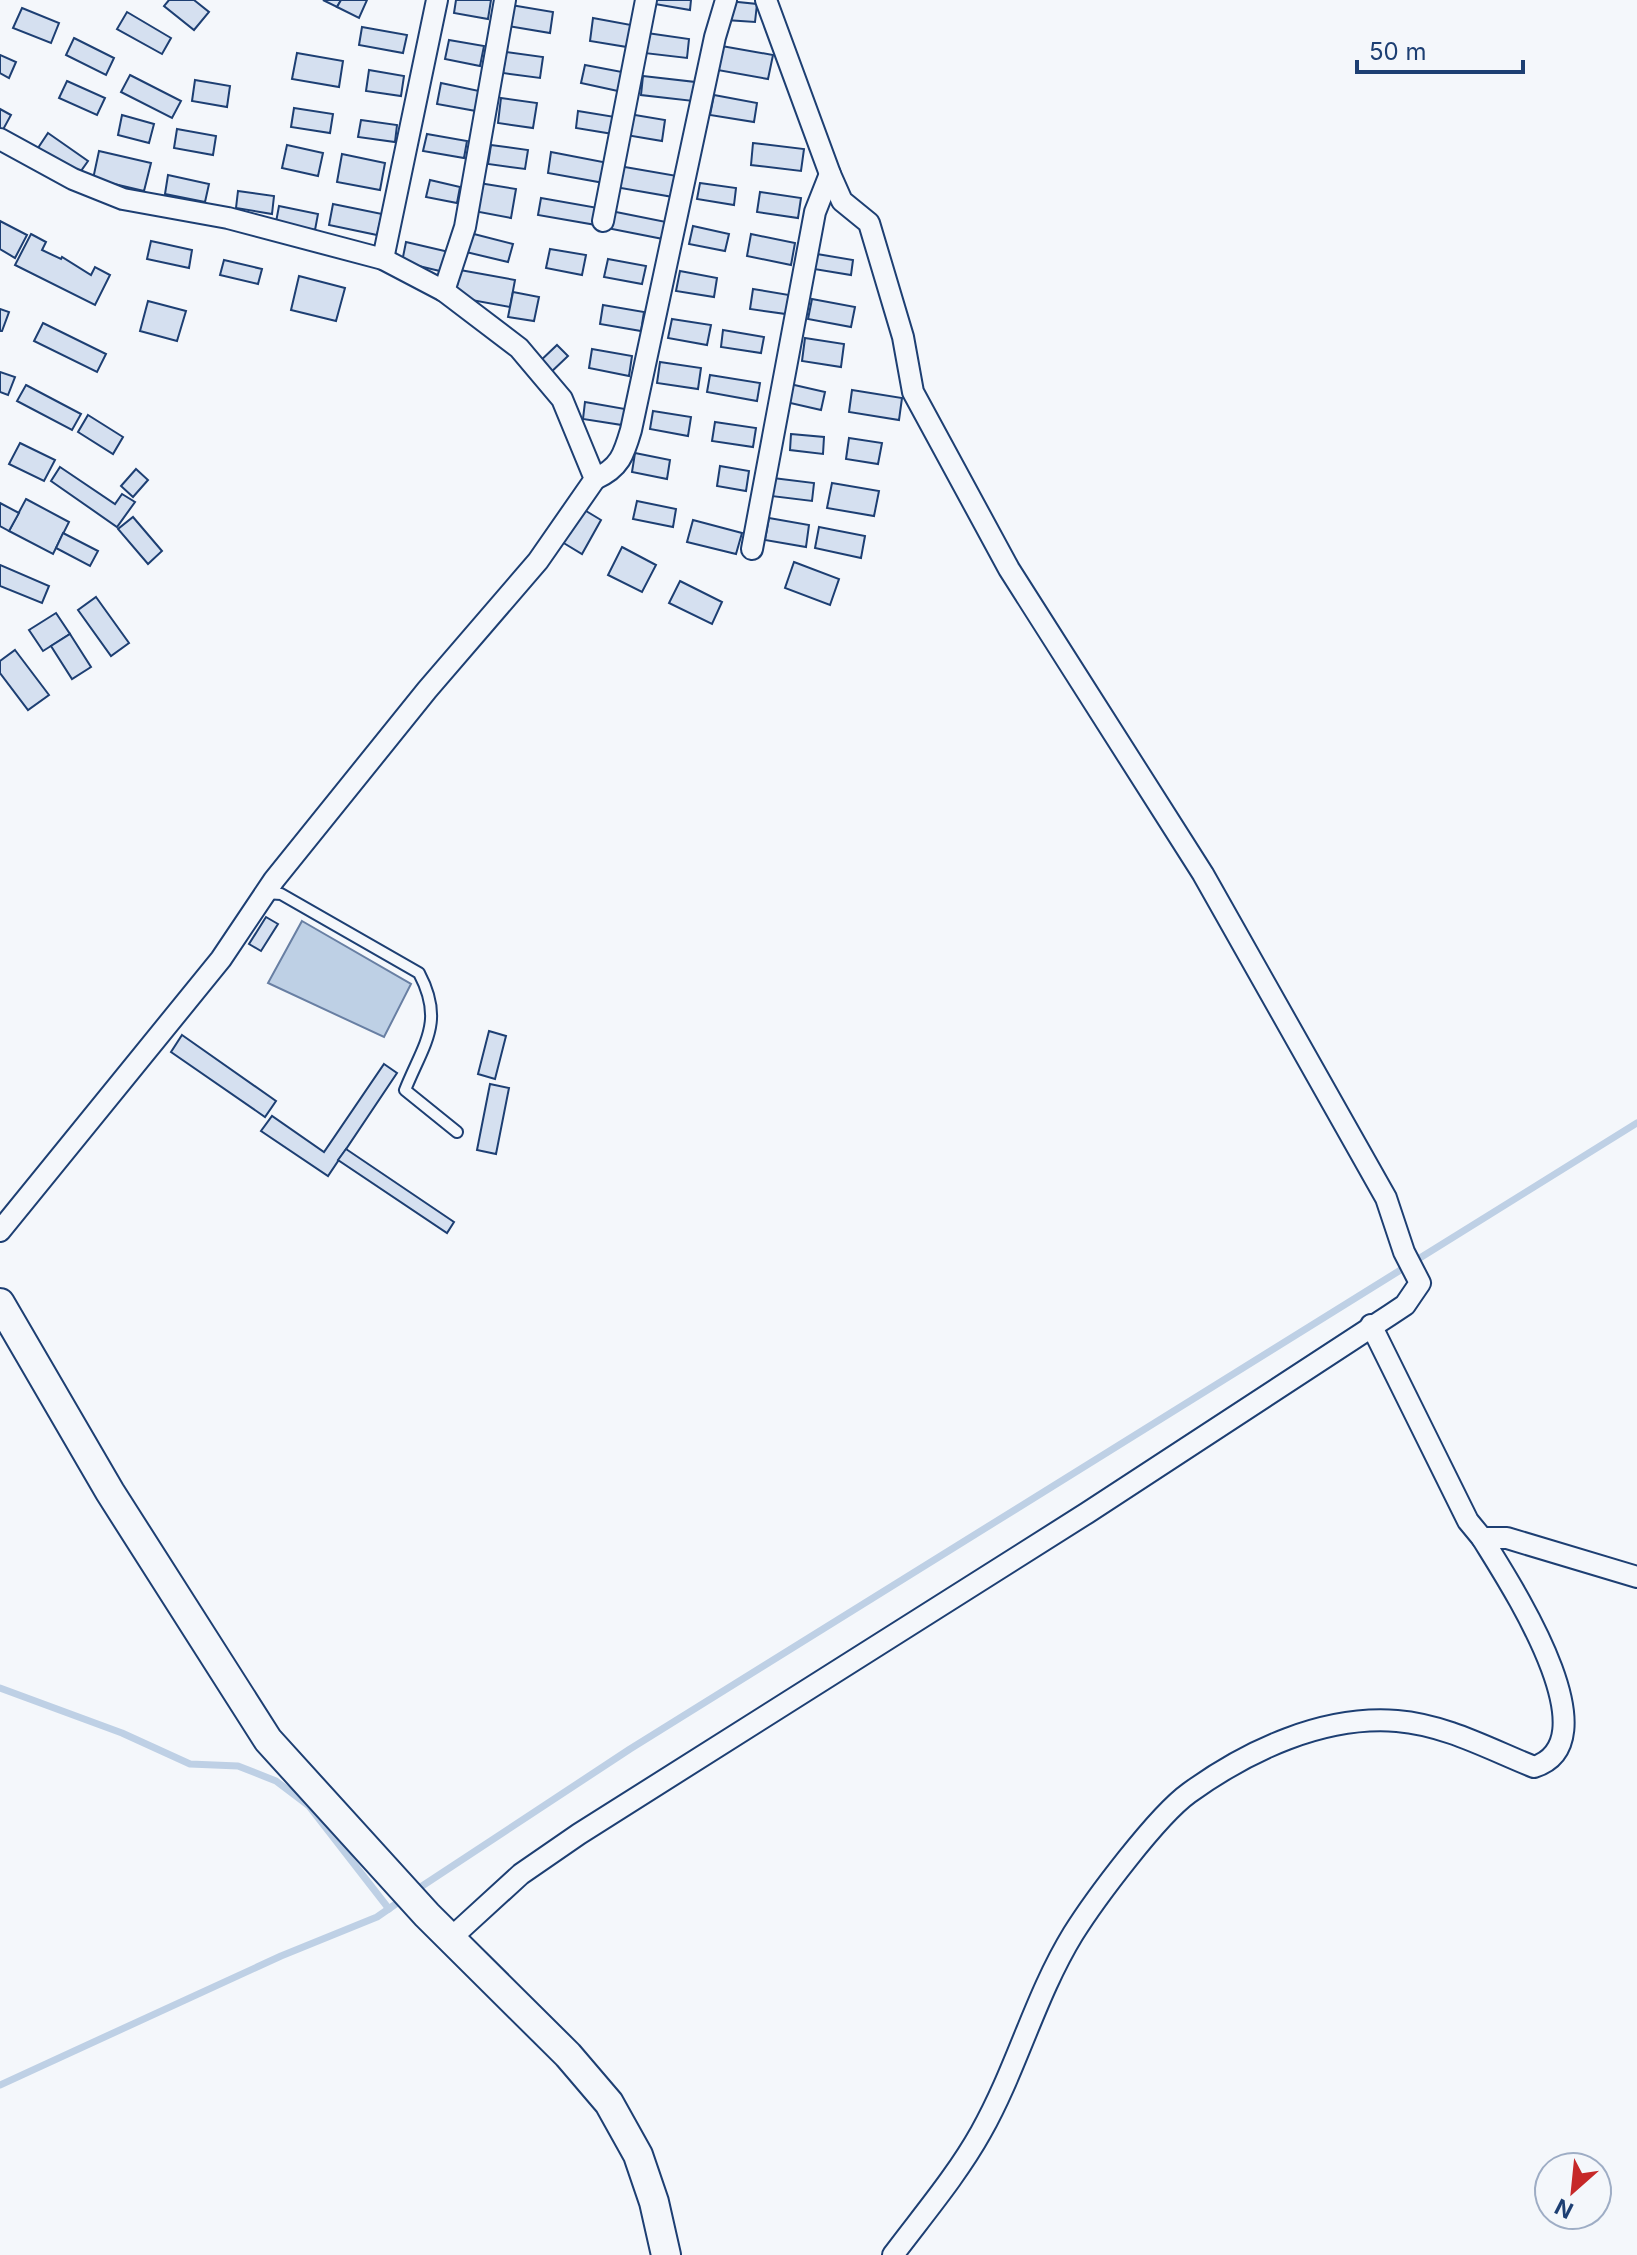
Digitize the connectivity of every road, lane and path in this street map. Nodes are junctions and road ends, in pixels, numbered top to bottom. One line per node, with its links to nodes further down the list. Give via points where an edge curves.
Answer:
1 (437, 0): 9 (street)
2 (505, 0): 10 (street, via 465,227)
3 (646, 0): 8 (street)
4 (726, 0): 11 (street, via 631,430 612,472)
5 (766, 0): 7 (street)
6 (0, 139): 9 (street, via 123,199 228,218)
7 (830, 174): 12 (street, via 815,212); 17 (street, via 842,201 869,223 903,337 913,392 1009,569 1203,874 1386,1198 1420,1283 1405,1305)
8 (603, 221)
9 (383, 259): 10 (street)
10 (444, 291): 11 (street, via 519,348 562,399)
11 (595, 479): 13 (street, via 529,573 427,690)
12 (752, 549)
13 (265, 893): 14 (lane, via 281,894 419,973 432,997 434,1019 405,1090); 15 (street, via 221,959)
14 (457, 1132)
15 (0, 1231)
16 (0, 1303): 20 (main road, via 110,1492 268,1740)
17 (1371, 1325): 18 (street, via 1468,1521); 20 (street, via 1087,1513 579,1834 521,1874)
18 (1482, 1538): 19 (street, via 1507,1538); 22 (street, via 1553,1670 1563,1722 1562,1739 1552,1758 1534,1767 1441,1730 1398,1721 1359,1721 1284,1740 1187,1794 1074,1933 981,2131)
19 (1637, 1577)
20 (451, 1938): 21 (main road, via 609,2103 638,2155)
21 (666, 2255)
22 (893, 2255)

